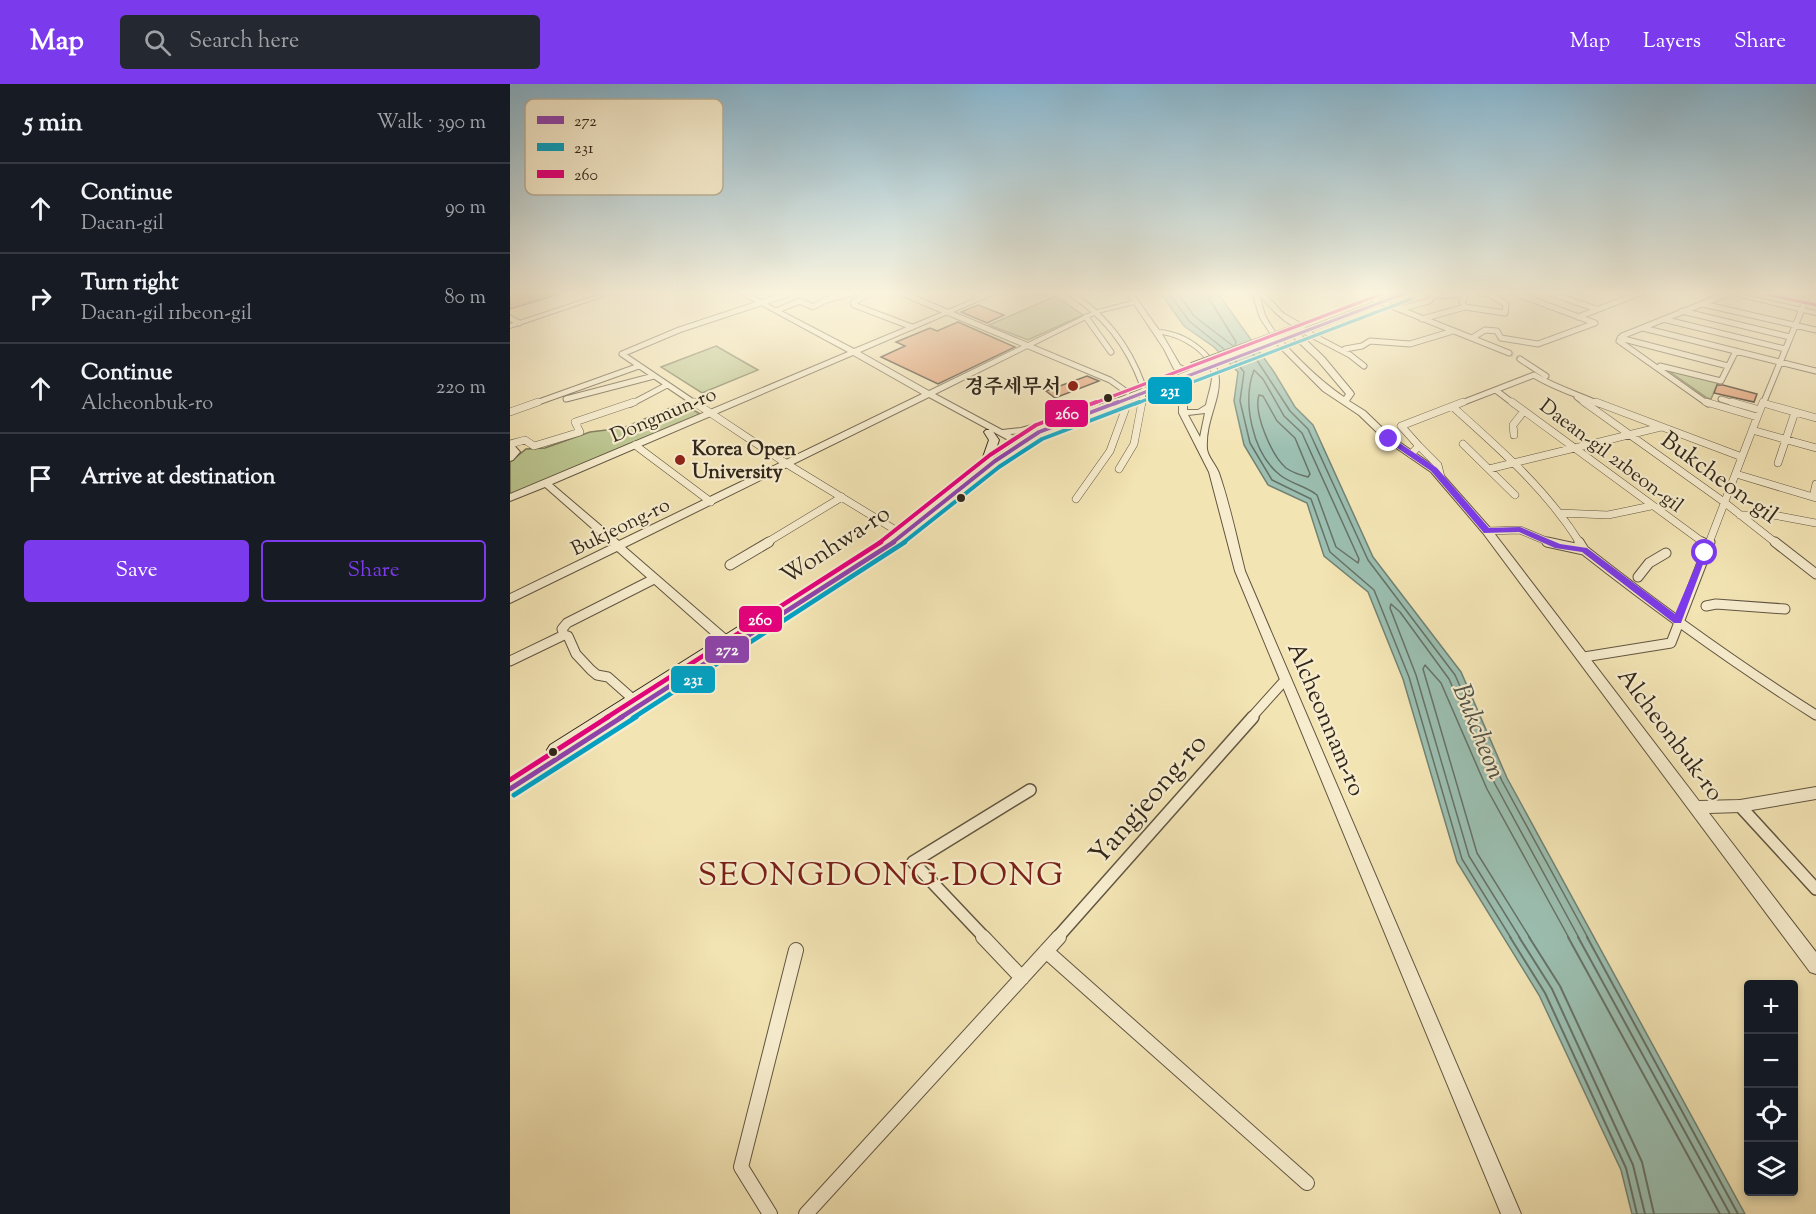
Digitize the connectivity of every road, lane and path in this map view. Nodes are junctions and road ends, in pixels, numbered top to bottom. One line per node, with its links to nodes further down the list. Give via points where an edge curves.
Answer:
1 (644, 345): 29 (street, via 622,354)
2 (840, 345): 24 (street)
3 (871, 345): 24 (street, Dongmun-ro)
4 (1028, 345): 39 (street, via 1110,380); 41 (street, Bukjeong-ro)
5 (1106, 345): 23 (street)
6 (1125, 345): 36 (street)
7 (1164, 345): 33 (street)
8 (1192, 345): 45 (street, via 1214,366 1217,382)
9 (1260, 345): 33 (main road, Wonhwa-ro)
10 (1282, 345): 40 (street, via 1330,392)
11 (1311, 345): 40 (street, Alcheonbuk-ro)
12 (1332, 345): 20 (street)
13 (1364, 345): 20 (street)
14 (1489, 345): 25 (street)
15 (1626, 345): 28 (street)
16 (1646, 345): 31 (street)
17 (1711, 345): 22 (street)
18 (1767, 345): 21 (street)
19 (1787, 345): 21 (street)
20 (1345, 349): 30 (street)
21 (1785, 349): 27 (street)
22 (1736, 351): 27 (street); 31 (street)
23 (1111, 352)
24 (852, 353): 41 (street); 49 (street, Dongmun-ro)
25 (1509, 353)
26 (1520, 359): 37 (street, Bukcheon-gil)
27 (1781, 362): 32 (street); 47 (street)
28 (1653, 364): 31 (street, via 1721,381); 47 (street, via 1709,404)
29 (639, 366): 34 (street); 43 (street)
30 (1364, 366)
31 (1728, 366)
32 (1816, 371)
33 (1183, 373): 36 (main road, Wonhwa-ro); 50 (street)
34 (654, 376): 35 (street); 43 (street)
35 (667, 385): 49 (street); 65 (street, via 628,405 574,422 580,432 534,446 525,440)
36 (1143, 388): 39 (main road, Wonhwa-ro); 77 (street, via 1142,417 1134,444)
37 (1565, 389): 38 (street, via 1534,375); 55 (street); 60 (street, Bukcheon-gil)
38 (1497, 391): 46 (street); 48 (street, Daean-gil 21beon-gil)
39 (1128, 394): 54 (main road, Wonhwa-ro); 62 (main road, Wonhwa-ro); 86 (street, via 1118,438 1106,461)
40 (1347, 394): 63 (street, Alcheonbuk-ro)
41 (928, 395): 57 (street); 75 (street, Bukjeong-ro)
42 (1721, 399): 47 (street)
43 (543, 402): 52 (street)
44 (1805, 405): 51 (street)
45 (1210, 406): 50 (street, via 1200,412); 68 (street)
46 (1453, 407): 58 (street, via 1401,426); 76 (street)
47 (1760, 410): 51 (street); 56 (street)
48 (1524, 411): 59 (street, via 1513,425); 70 (street, Daean-gil 21beon-gil)
49 (710, 413): 66 (street, Dongmun-ro); 75 (street)
50 (1183, 413): 68 (street, Alcheonnam-ro)
51 (1799, 413): 53 (street); 61 (street)
52 (510, 414)
53 (1816, 418)
54 (1049, 423): 57 (street, via 1014,432); 62 (main road, Wonhwa-ro)
55 (1662, 427): 60 (street, Bukcheon-gil); 71 (street)
56 (1752, 429): 61 (street); 71 (street)
57 (992, 431): 62 (street); 73 (main road, via 994,441)
58 (1409, 434): 63 (street, via 1409,442); 69 (street, Alcheonbuk-ro)
59 (1514, 435)
60 (1629, 436): 70 (street); 88 (street, Bukcheon-gil)
61 (1786, 440): 67 (street); 74 (street)
62 (1016, 443): 73 (main road, Wonhwa-ro); 115 (main road, Wonhwa-ro, via 892,543)
63 (1396, 444): 69 (street, Alcheonbuk-ro)
64 (1463, 444): 78 (street)
65 (510, 445): 72 (street, via 515,452)
66 (635, 445): 80 (street, Dongmun-ro); 87 (street)
67 (1816, 448)
68 (1203, 449): 111 (street, Alcheonnam-ro, via 1219,486 1240,571)
69 (1414, 449): 94 (street, Alcheonbuk-ro)
70 (1576, 450): 76 (street); 89 (street, Daean-gil 21beon-gil)
71 (1742, 457): 79 (street)
72 (510, 458)
73 (987, 460): 93 (main road, Wonhwa-ro)
74 (1778, 463)
75 (787, 464): 83 (street); 87 (street, Bukjeong-ro)
76 (1518, 464): 78 (street); 90 (street)
77 (1119, 469)
78 (1489, 469): 82 (street)
79 (1736, 474): 85 (street); 88 (street)
80 (546, 483): 84 (street, Dongmun-ro); 96 (street)
81 (1816, 484): 85 (street)
82 (1515, 495)
83 (842, 497): 93 (street); 99 (street)
84 (510, 498)
85 (1814, 498)
86 (1076, 499)
87 (711, 502): 96 (street, Bukjeong-ro)
88 (1724, 502): 91 (street, Bukcheon-gil); 95 (street)
89 (1651, 506): 90 (street, via 1615,514); 95 (street, Daean-gil 21beon-gil)
90 (1560, 513): 97 (street)
91 (1740, 515): 92 (street, via 1773,515); 100 (street, Bukcheon-gil)
92 (1816, 523)
93 (897, 531): 108 (main road, Wonhwa-ro)
94 (1487, 531): 97 (street, via 1520,530 1558,546); 109 (street, Alcheonbuk-ro)
95 (1708, 546): 106 (street)
96 (618, 548): 102 (street); 103 (street, Bukjeong-ro)
97 (1584, 550): 106 (street)
98 (1666, 553): 101 (street, via 1648,563)
99 (730, 565)
100 (1816, 574)
101 (1638, 577)
102 (654, 579): 107 (street, via 567,623 562,629); 108 (street)
103 (511, 596)
104 (1706, 606): 105 (street)
105 (1785, 609)
106 (1677, 620): 109 (street, via 1671,643); 113 (street, via 1772,689)
107 (564, 635): 110 (street); 112 (street, via 591,670 608,677)
108 (726, 641): 112 (main road, Wonhwa-ro)
109 (1584, 657): 119 (street, Alcheonbuk-ro)
110 (510, 661)
111 (1286, 679): 122 (street, Yangjeong-ro); 128 (street, Alcheonnam-ro)
112 (634, 699): 114 (main road, Wonhwa-ro)
113 (1816, 715)
114 (510, 778)
115 (510, 789)
116 (1030, 790): 124 (street, via 913,862)
117 (1816, 793): 118 (street)
118 (1740, 806): 119 (street); 120 (street)
119 (1696, 807): 123 (street, Alcheonbuk-ro)
120 (1816, 889)
121 (796, 950): 126 (street, via 741,1167)
122 (1046, 951): 124 (street, Yangjeong-ro); 125 (street)
123 (1816, 966)
124 (1022, 978): 127 (street, Yangjeong-ro)
125 (1307, 1182)
126 (770, 1214)
127 (806, 1214)
128 (1511, 1214)

